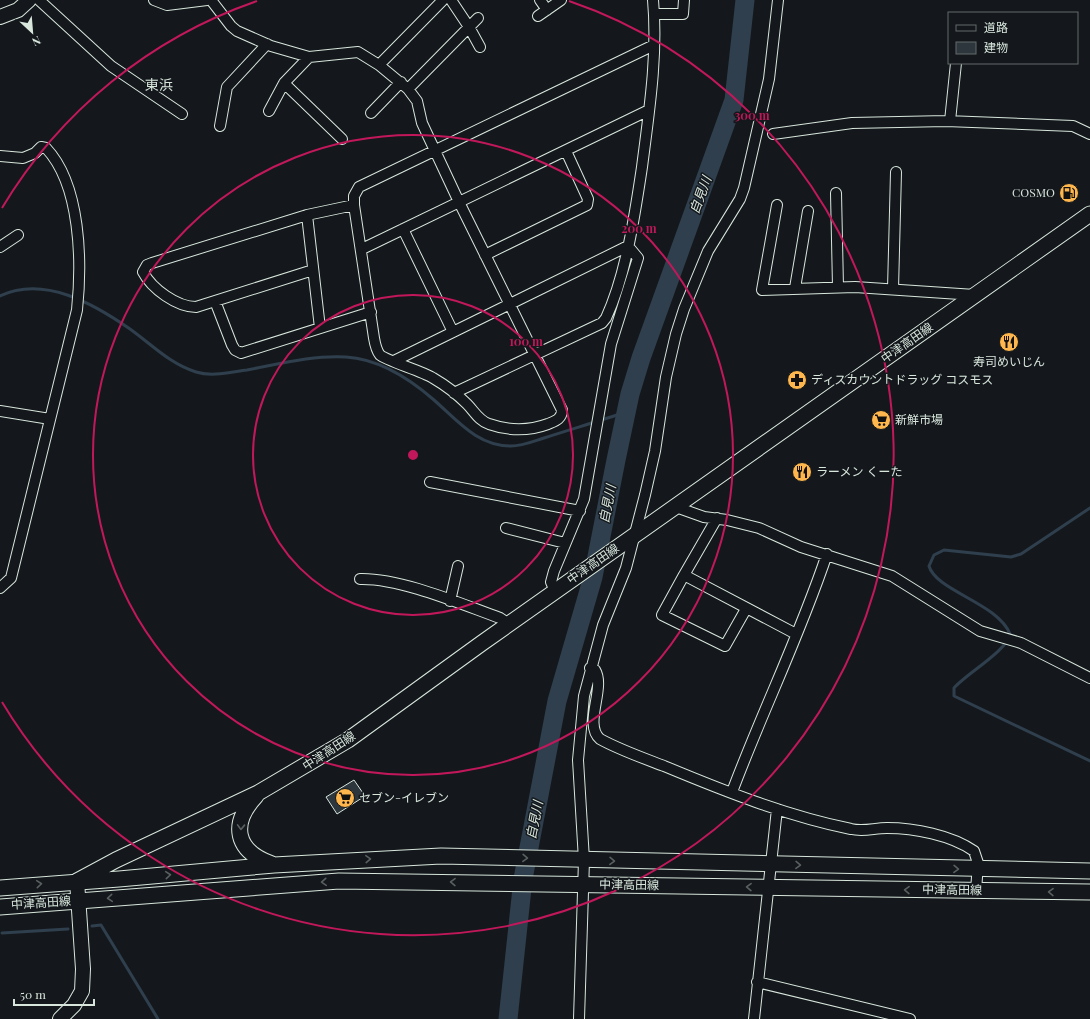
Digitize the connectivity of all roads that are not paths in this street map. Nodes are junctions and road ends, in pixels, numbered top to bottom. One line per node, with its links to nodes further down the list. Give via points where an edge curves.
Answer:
1 (29, 0): 14 (street, via 18,10)
2 (39, 0): 28 (street, via 111,66)
3 (154, 0): 4 (street, via 167,5)
4 (208, 0)
5 (211, 0): 17 (street, via 237,31)
6 (443, 0): 22 (street)
7 (451, 0): 16 (street)
8 (540, 0): 9 (street, via 542,13)
9 (561, 0)
10 (653, 0): 13 (street)
11 (684, 0): 13 (street, via 683,14)
12 (778, 0): 71 (street, via 769,80 744,188 708,251 684,309 666,377 652,466)
13 (654, 14): 18 (street)
14 (0, 17)
15 (478, 18): 16 (street)
16 (470, 27): 19 (street); 24 (street)
17 (267, 44): 20 (street); 30 (street, via 228,87)
18 (654, 45): 25 (street); 34 (street)
19 (480, 47)
20 (310, 56): 22 (street, via 358,52); 23 (street)
21 (956, 64): 29 (street)
22 (379, 65): 24 (street)
23 (284, 83): 26 (street); 33 (street)
24 (405, 86): 27 (street); 34 (street, via 417,101 422,123)
25 (649, 110): 35 (street); 47 (street)
26 (270, 111)
27 (371, 113)
28 (182, 114)
29 (950, 121): 31 (street, via 852,123); 32 (street, via 1073,126)
30 (220, 126)
31 (772, 134)
32 (1090, 134)
33 (342, 138)
34 (435, 150): 39 (street); 40 (street, via 359,187 354,196)
35 (566, 151): 39 (street); 50 (street, via 588,199 587,205)
36 (0, 156): 65 (street, via 23,158 41,147 46,148 57,163 74,210 80,259 77,310)
37 (896, 172): 54 (street)
38 (836, 193): 52 (street)
39 (459, 202): 45 (street); 50 (street)
40 (354, 205): 44 (street); 49 (street)
41 (777, 205): 53 (street, via 762,290)
42 (808, 210): 53 (street)
43 (1090, 214): 55 (main road, 中津高田線)
44 (307, 215): 51 (street); 56 (street, via 152,263 144,268 145,276 153,285 182,305 196,307)
45 (403, 229): 49 (street); 60 (street)
46 (18, 235): 48 (street)
47 (628, 246): 57 (street); 61 (street, via 606,318 602,323); 68 (street, via 638,258 611,344 587,486)
48 (0, 247)
49 (362, 249): 58 (street)
50 (484, 255): 57 (street)
51 (313, 270): 56 (street); 59 (street)
52 (838, 287): 53 (street); 54 (street)
53 (795, 288)
54 (893, 289): 55 (street)
55 (975, 295): 67 (main road, 中津高田線)
56 (215, 301): 59 (street, via 232,345 241,353)
57 (509, 305): 60 (street); 61 (street)
58 (371, 312): 59 (street); 62 (street, via 376,347 382,356)
59 (320, 328)
60 (453, 332): 62 (street)
61 (534, 355): 63 (street); 63 (street, via 562,410 561,416 556,420 528,430 488,424)
62 (394, 361): 63 (street, via 426,374)
63 (454, 393)
64 (0, 411): 65 (street)
65 (50, 419): 77 (street, via 11,578)
66 (430, 482): 68 (street)
67 (676, 507): 69 (street); 71 (main road, 中津高田線)
68 (580, 511): 72 (street)
69 (717, 518): 73 (street, via 759,528 801,547); 75 (street)
70 (506, 528): 72 (street)
71 (629, 540): 78 (main road, 中津高田線); 83 (street, via 626,568 603,625)
72 (565, 543): 78 (street, via 551,582)
73 (827, 554): 82 (street); 84 (street, via 900,580 980,630 1021,643)
74 (458, 566): 79 (street)
75 (684, 576): 80 (street); 80 (street, via 662,615 725,646)
76 (360, 579): 79 (street, via 388,581)
77 (0, 588)
78 (556, 591): 81 (main road, 中津高田線)
79 (450, 600): 81 (street, via 500,618)
80 (746, 608): 82 (street)
81 (509, 624): 86 (main road, 中津高田線, via 348,740)
82 (796, 634): 85 (street)
83 (590, 668): 85 (street, via 595,670 598,680 594,724 596,736 604,742); 89 (street, via 584,696 578,760)
84 (1090, 678)
85 (732, 792): 87 (street)
86 (258, 794): 88 (main road, 中津高田線); 90 (main road, one-way to 90, via 246,807 240,826 242,841 251,854)
87 (777, 808): 91 (street); 92 (street, via 850,829 901,829 954,841 974,851)
88 (116, 860): 94 (main road, via 114,873); 95 (main road, 中津高田線)
89 (584, 860): 90 (main road, 中津高田線, one-way to 89, via 441,856); 91 (main road, 中津高田線, one-way to 91); 105 (street)
90 (274, 865): 94 (main road, 中津高田線, one-way to 90)
91 (770, 865): 92 (main road, 中津高田線, one-way to 92); 98 (street)
92 (978, 869): 93 (main road, 中津高田線); 99 (street)
93 (1090, 871)
94 (119, 879): 95 (main road, 中津高田線); 97 (main road, via 129,888 193,885)
95 (77, 881): 96 (main road, 中津高田線, one-way to 95); 101 (street)
96 (0, 888)
97 (229, 888): 98 (main road, 中津高田線, one-way to 97, via 339,881); 101 (main road, 中津高田線, one-way to 101)
98 (768, 888): 99 (main road, 中津高田線, one-way to 98); 103 (street)
99 (976, 891): 100 (main road, 中津高田線, one-way to 99)
100 (1090, 892)
101 (78, 900): 102 (main road, 中津高田線); 104 (street, via 82,990 74,1005)
102 (0, 906)
103 (757, 982): 106 (street); 107 (street)
104 (60, 1019)
105 (579, 1019)
106 (754, 1019)
107 (910, 1019)

